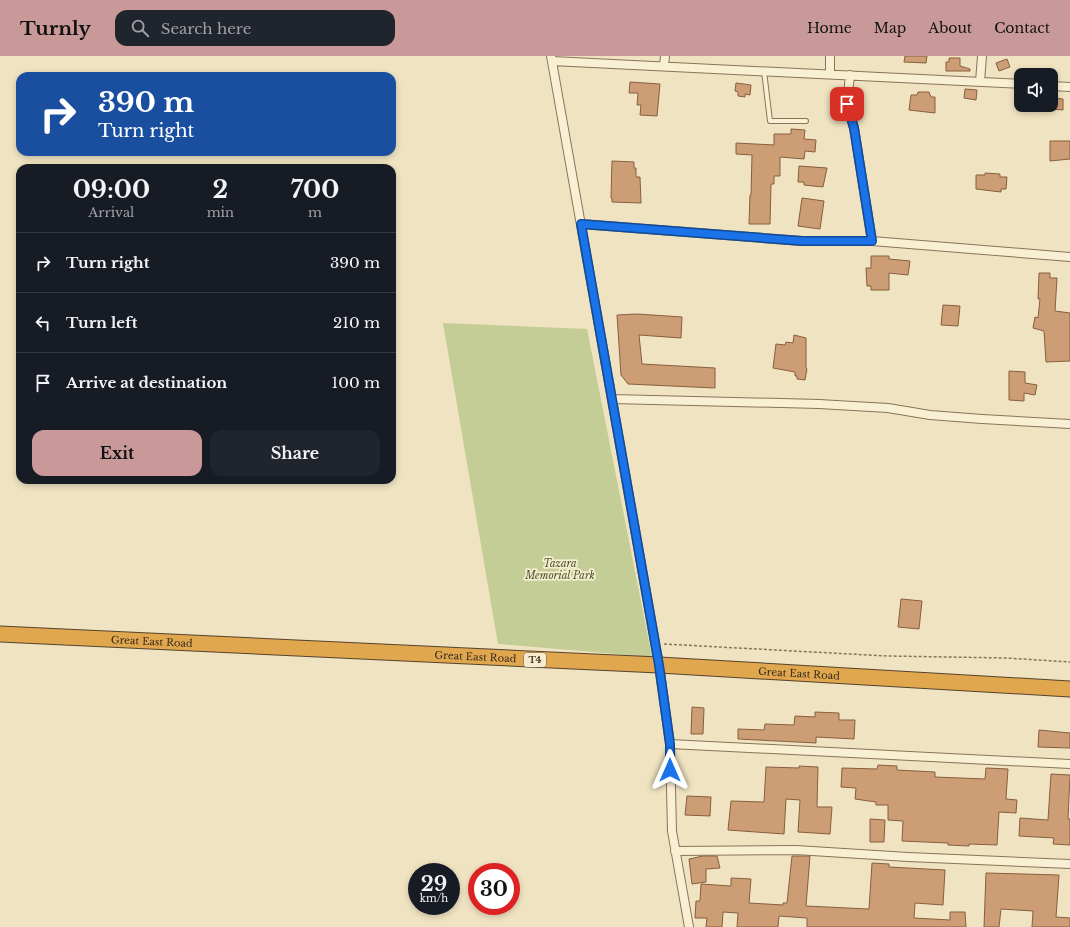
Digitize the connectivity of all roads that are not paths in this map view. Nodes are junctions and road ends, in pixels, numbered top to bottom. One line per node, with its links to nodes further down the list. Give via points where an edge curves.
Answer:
1 (665, 56): 5 (street)
2 (830, 56): 7 (street)
3 (982, 56): 9 (street)
4 (552, 58): 5 (street); 14 (street)
5 (664, 65): 6 (street)
6 (764, 70): 7 (street); 13 (lane, via 770,121)
7 (830, 73): 8 (street)
8 (850, 75): 9 (street); 15 (street, via 847,104 854,128)
9 (980, 82): 10 (street)
10 (1014, 84)
11 (1058, 86): 12 (street)
12 (1070, 87)
13 (806, 121)
14 (581, 224): 15 (street, via 802,241); 17 (street)
15 (872, 241): 16 (street)
16 (1070, 257)
17 (612, 399): 18 (street, via 834,405 888,408 930,415); 20 (street)
18 (1070, 424)
19 (0, 634): 20 (highway, Great East Road / T4)
20 (659, 665): 21 (highway, Great East Road / T4); 22 (street)
21 (1070, 689)
22 (670, 744): 23 (street); 24 (street, via 671,818)
23 (1070, 764)
24 (675, 851): 25 (street, via 796,850); 26 (street)
25 (1070, 864)
26 (689, 927)

